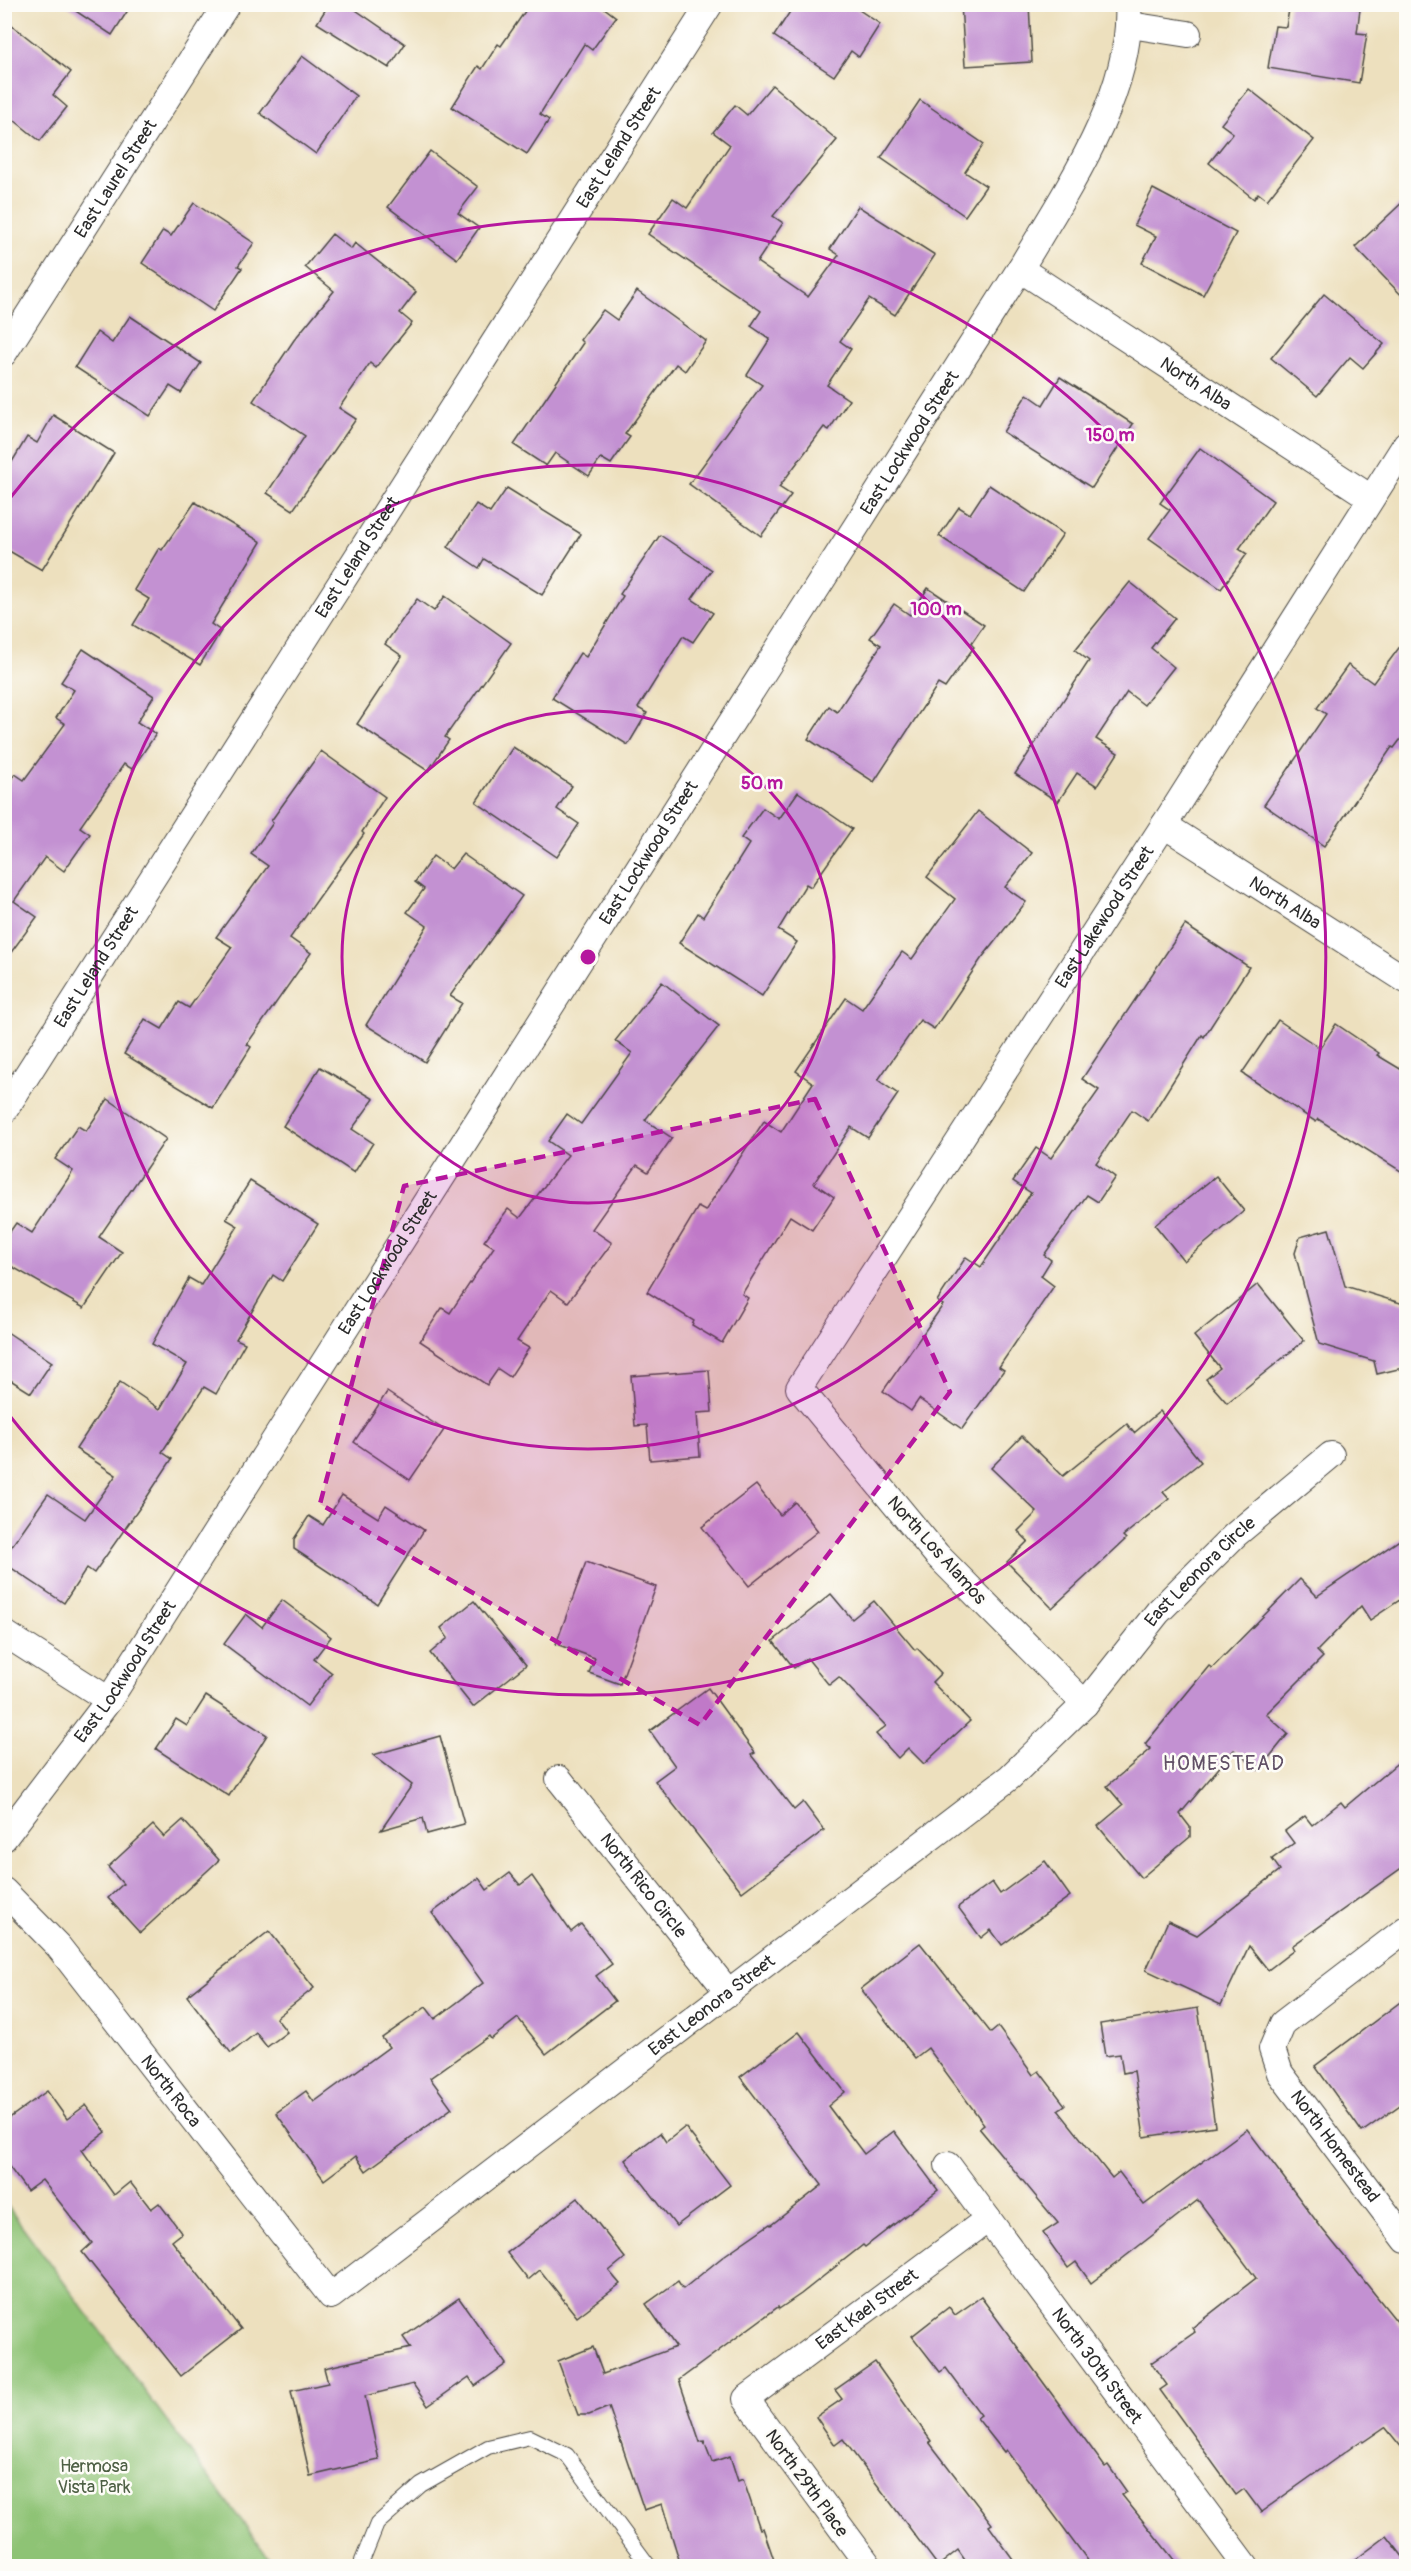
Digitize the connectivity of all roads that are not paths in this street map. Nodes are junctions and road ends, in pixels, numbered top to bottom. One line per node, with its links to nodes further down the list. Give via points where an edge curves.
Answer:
1 (227, 4): 6 (street, East Laurel Street)
2 (710, 4): 11 (street, East Leland Street)
3 (1129, 15): 4 (street); 5 (street, East Lockwood Street, via 1118,83 1081,166)
4 (1188, 34)
5 (1020, 269): 8 (street, North Alba); 15 (street, East Lockwood Street)
6 (4, 353)
7 (1407, 444): 8 (street, East Lakewood Street)
8 (1371, 498): 9 (street, East Lakewood Street)
9 (1164, 825): 10 (street, North Alba); 12 (street, East Lakewood Street)
10 (1407, 980)
11 (4, 1111)
12 (799, 1388): 16 (street, North Los Alamos, via 937,1555)
13 (1331, 1455): 16 (street, East Leonora Circle, via 1235,1535 1158,1612)
14 (4, 1633): 15 (street)
15 (109, 1700): 18 (street, East Lockwood Street)
16 (1085, 1704): 21 (street, East Leonora Street, via 1010,1777)
17 (559, 1779): 21 (street, North Rico Circle)
18 (4, 1838)
19 (4, 1891): 25 (street, North Roca, via 58,1946)
20 (1407, 1929): 24 (street, North Homestead, via 1283,2023 1272,2049 1280,2073)
21 (729, 1993): 25 (street, East Leonora Street)
22 (948, 2165): 23 (street, North 30th Street)
23 (988, 2219): 26 (street, East Kael Street); 30 (street, North 30th Street)
24 (1404, 2230)
25 (331, 2296)
26 (746, 2399): 29 (street, North 29th Place)
27 (363, 2566): 28 (lane, via 377,2524 421,2485 488,2447 530,2437 567,2455)
28 (649, 2566)
29 (869, 2566)
30 (1246, 2566)

